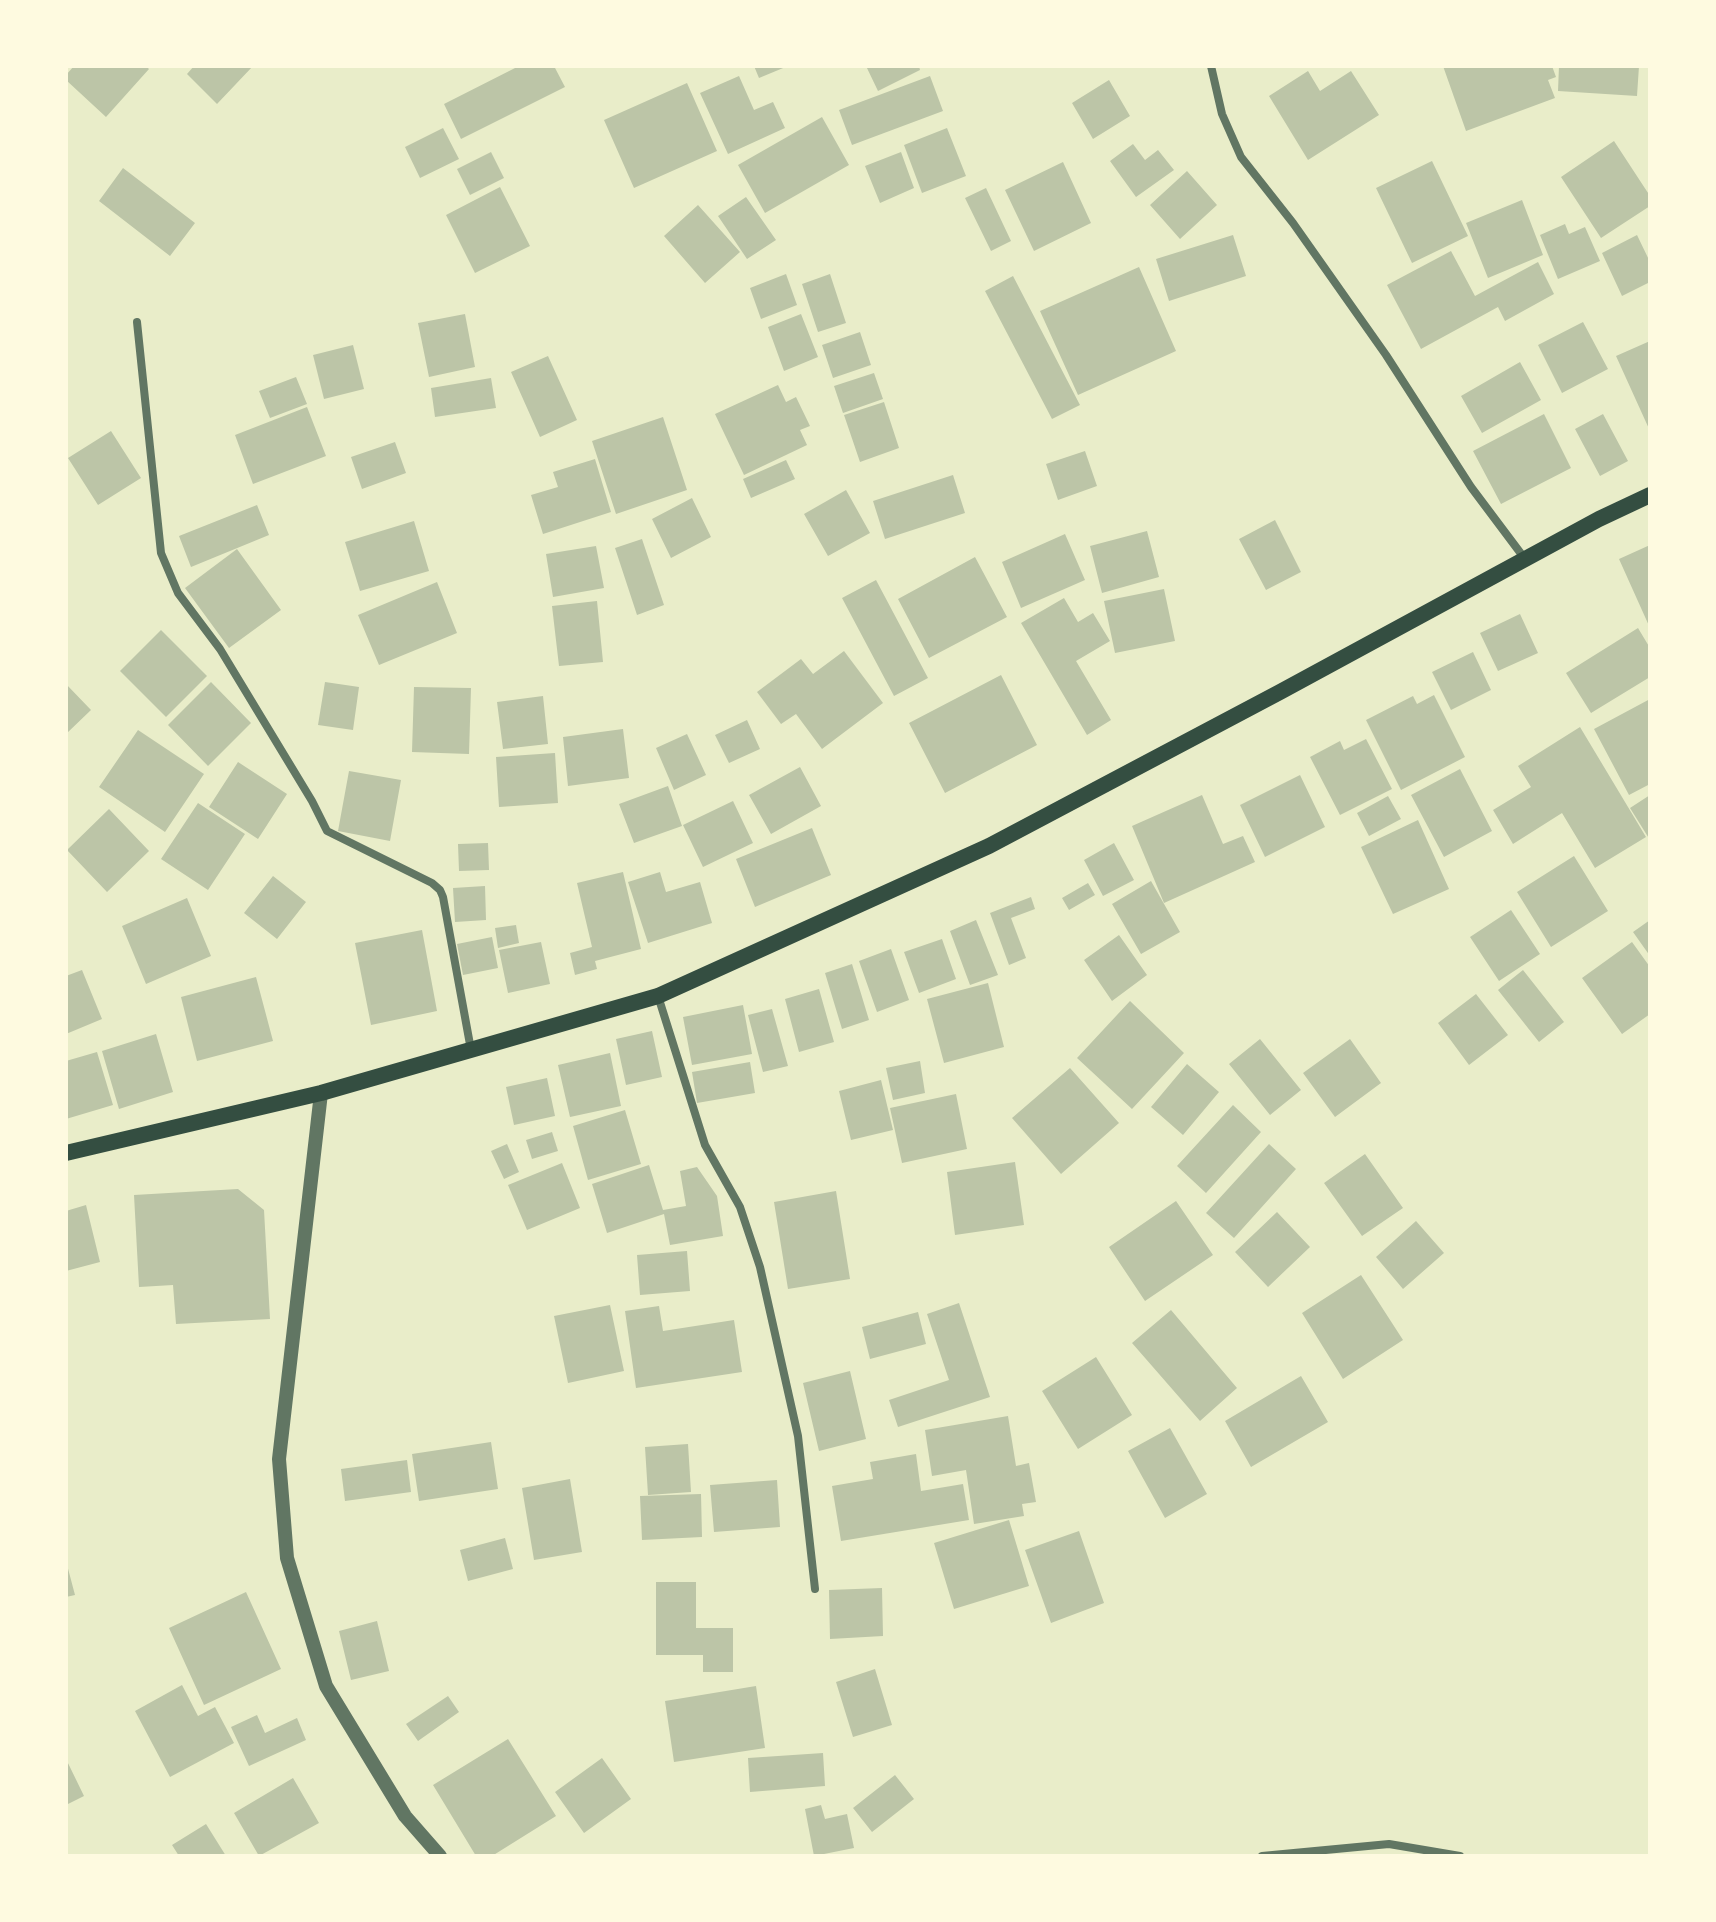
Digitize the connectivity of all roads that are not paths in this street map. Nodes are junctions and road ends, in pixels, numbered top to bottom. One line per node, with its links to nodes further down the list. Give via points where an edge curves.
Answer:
1 (1211, 66): 4 (street, via 1222,114 1241,157 1293,223)
2 (137, 322): 6 (street, via 161,553 178,593 220,649 327,831 440,890)
3 (1650, 495): 4 (main road)
4 (1525, 559): 5 (main road, via 989,846)
5 (658, 996): 6 (main road); 9 (street, via 705,1145 740,1207 760,1267 798,1436)
6 (472, 1051): 7 (main road)
7 (321, 1093): 8 (main road); 11 (street, via 279,1459 287,1558 326,1686 405,1816)
8 (66, 1153)
9 (815, 1589)
10 (1279, 1855): 12 (street); 13 (street, via 1389,1844)
11 (440, 1856)
12 (1262, 1856)
13 (1460, 1856)

